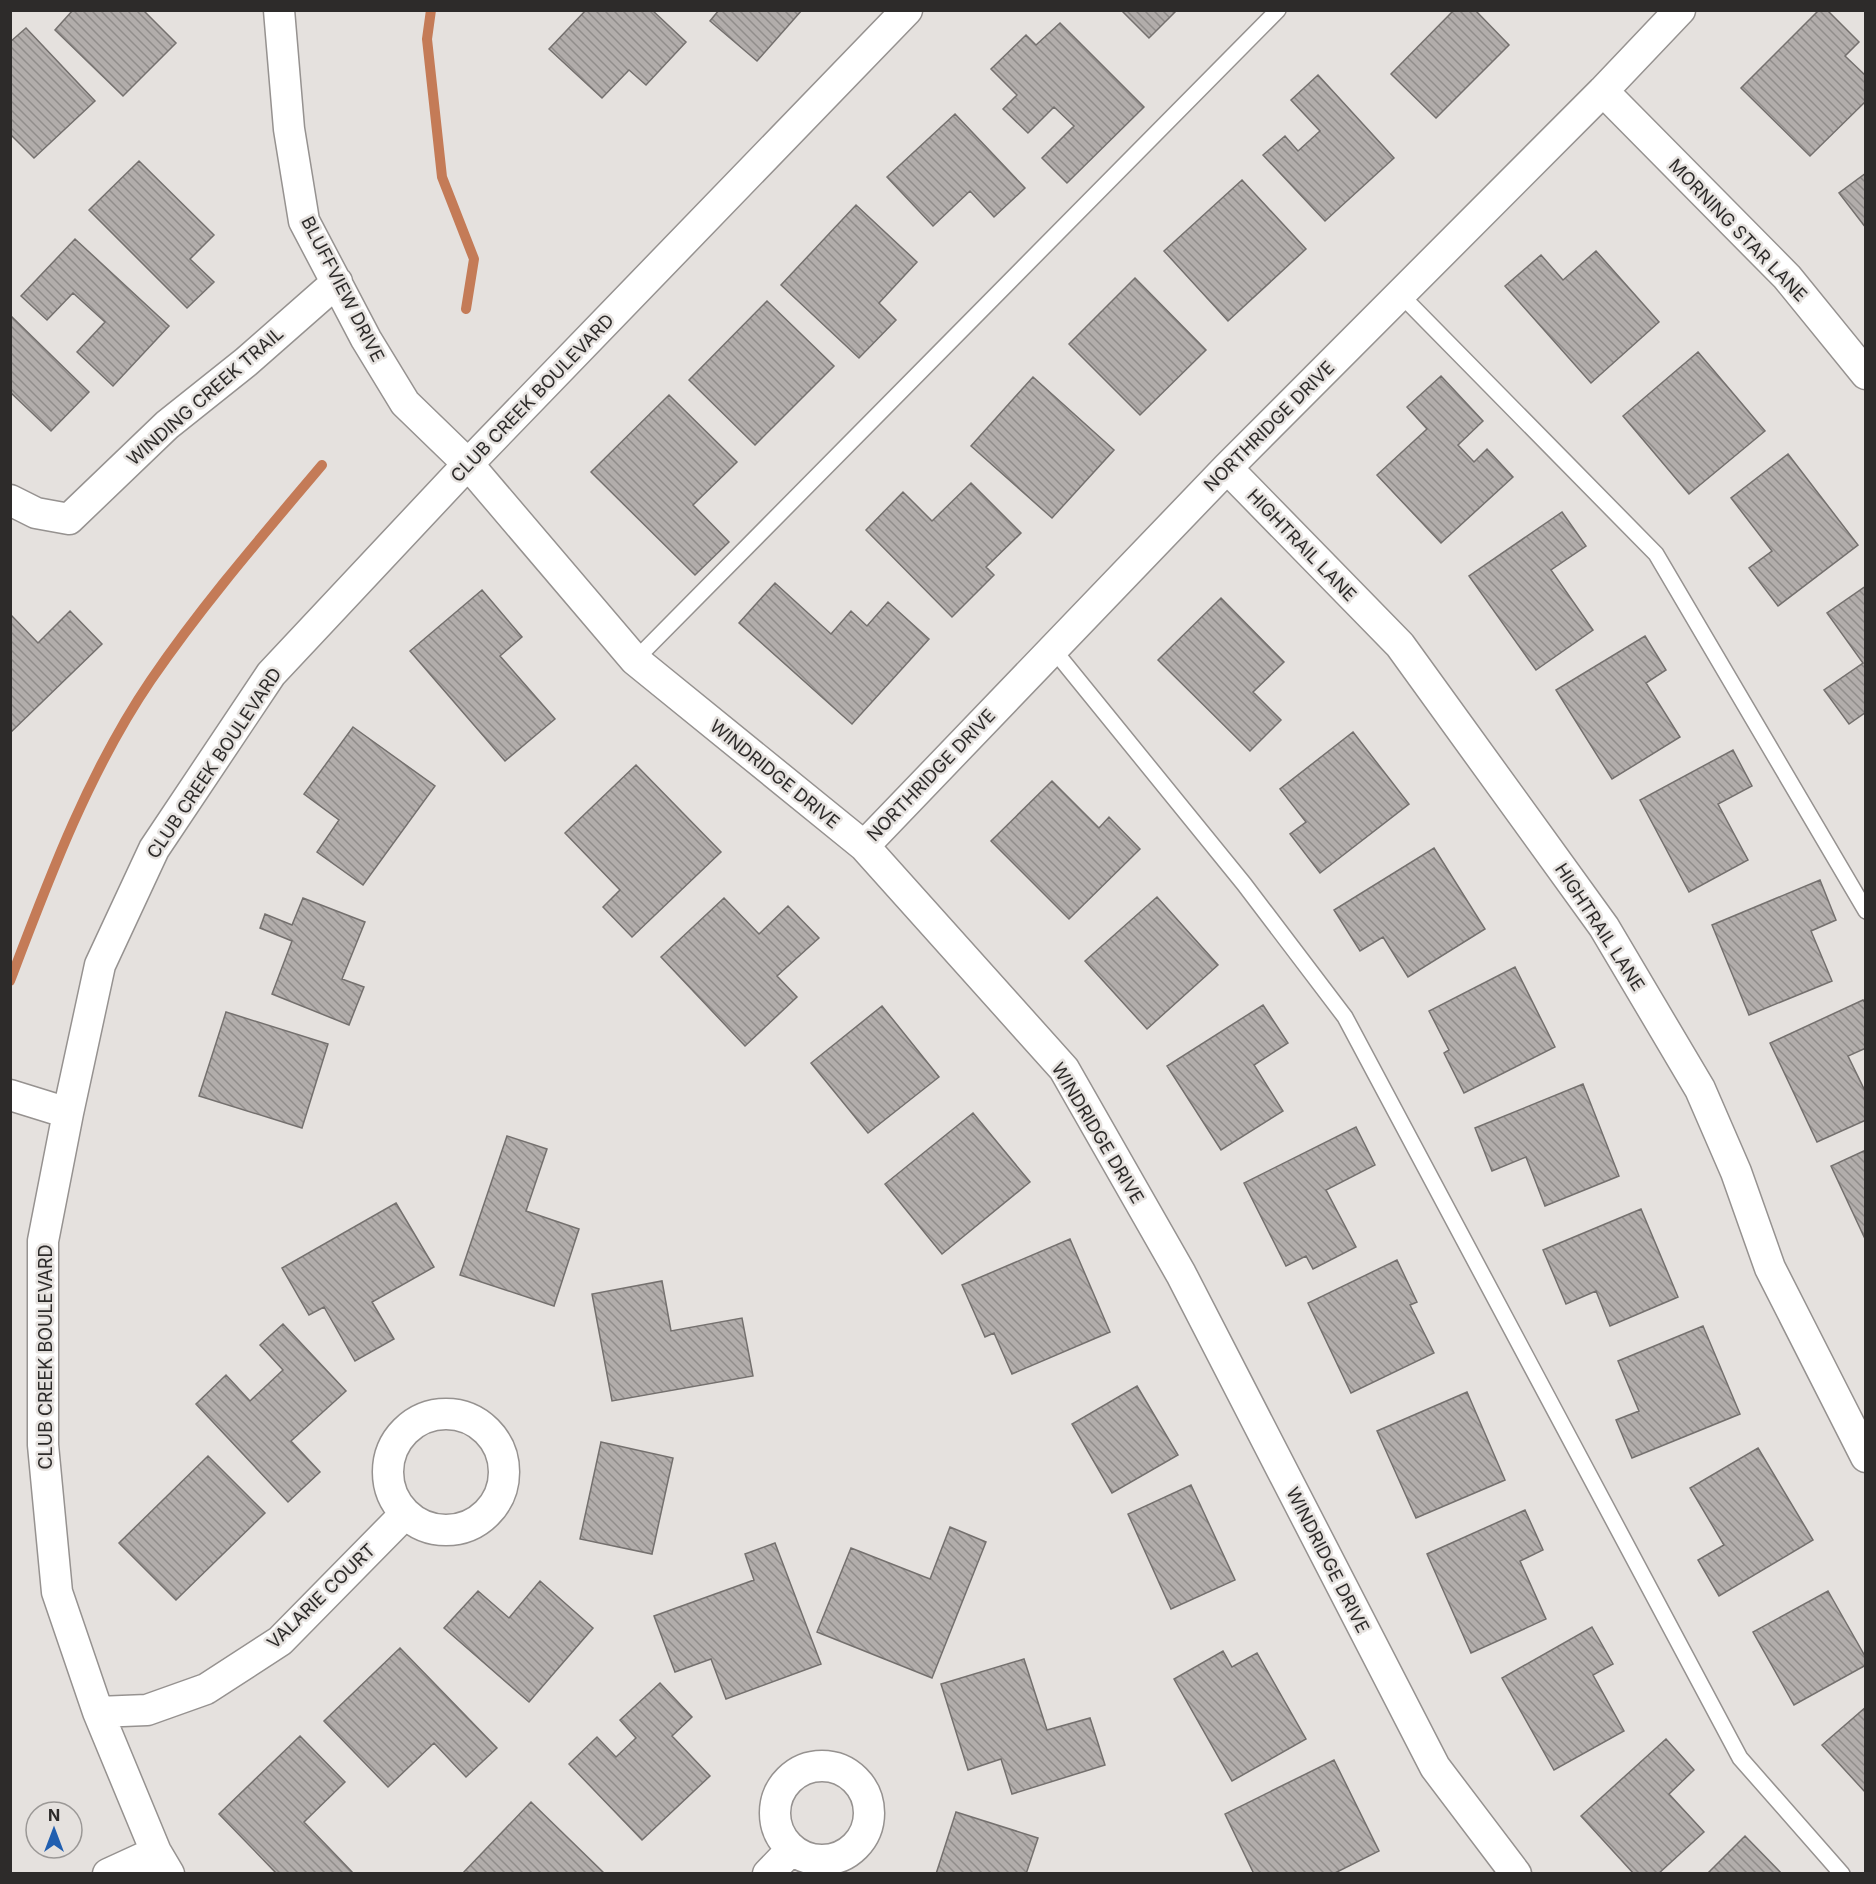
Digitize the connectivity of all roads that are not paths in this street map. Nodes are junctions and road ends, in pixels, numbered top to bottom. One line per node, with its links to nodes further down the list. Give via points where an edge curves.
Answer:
1 (279, 10): 6 (street, BLUFFVIEW DRIVE, via 289,129 304,221)
2 (907, 10): 9 (street, CLUB CREEK BOULEVARD)
3 (1278, 10): 13 (lane)
4 (1680, 10): 5 (street, NORTHRIDGE DRIVE)
5 (1604, 92): 7 (street, NORTHRIDGE DRIVE); 8 (street, MORNING STAR LANE, via 1787,277)
6 (337, 282): 9 (street, BLUFFVIEW DRIVE, via 405,403); 11 (street, WINDING CREEK TRAIL, via 166,425 69,519 36,513)
7 (1401, 295): 10 (street, NORTHRIDGE DRIVE); 15 (lane, via 1656,554)
8 (1866, 374)
9 (468, 464): 13 (street, WINDRIDGE DRIVE); 17 (street, CLUB CREEK BOULEVARD, via 271,674 154,849 100,965)
10 (1227, 468): 12 (street, NORTHRIDGE DRIVE); 18 (street, HIGHTRAIL LANE, via 1400,645 1604,927 1700,1089 1736,1172 1770,1268)
11 (10, 500)
12 (1053, 649): 14 (street, NORTHRIDGE DRIVE); 26 (lane, via 1244,884 1345,1017 1740,1758)
13 (635, 660): 14 (street, WINDRIDGE DRIVE)
14 (864, 846): 25 (street, WINDRIDGE DRIVE, via 1064,1069 1181,1274 1435,1767)
15 (1866, 911)
16 (10, 1095): 17 (street)
17 (68, 1113): 20 (street, CLUB CREEK BOULEVARD, via 43,1241 43,1445 57,1593)
18 (1866, 1457)
19 (405, 1514): 20 (street, VALARIE COURT, via 280,1641 206,1689 147,1710)
20 (98, 1712): 22 (street, CLUB CREEK BOULEVARD)
21 (792, 1849): 24 (street)
22 (162, 1863): 23 (street)
23 (108, 1874)
24 (768, 1874)
25 (1516, 1874)
26 (1842, 1874)

